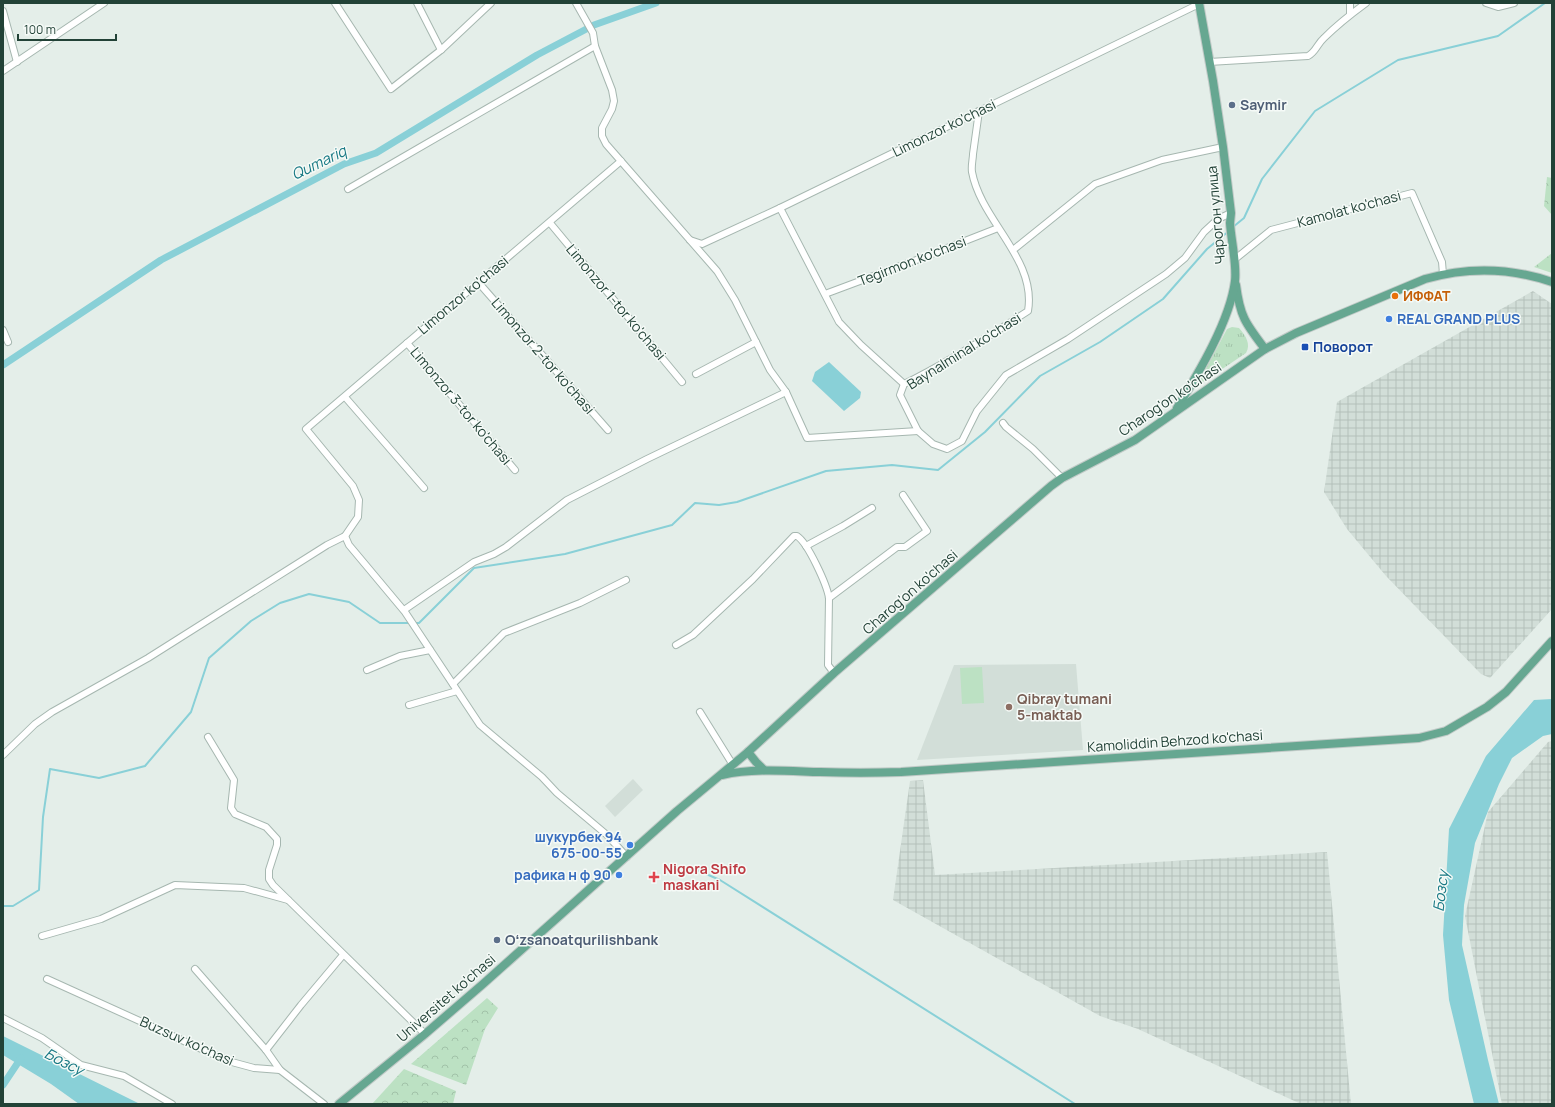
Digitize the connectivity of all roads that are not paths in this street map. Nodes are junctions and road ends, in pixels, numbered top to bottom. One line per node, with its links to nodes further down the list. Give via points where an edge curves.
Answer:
1 (104, 3): 15 (street)
2 (335, 3): 14 (street, via 391,90)
3 (417, 3): 14 (street)
4 (491, 3): 14 (street)
5 (576, 3): 13 (street, via 593,33)
6 (1199, 3): 16 (main road, Чарогон улица); 18 (street, Limonzor ko'chasi)
7 (1350, 3): 12 (street)
8 (1366, 3): 12 (street)
9 (1486, 3): 10 (street, via 1498,7)
10 (1514, 3)
11 (3, 11): 15 (street)
12 (1350, 14): 16 (street, via 1322,39 1314,53 1308,56)
13 (596, 46): 20 (street, via 614,100 602,128 602,136); 21 (street)
14 (441, 50)
15 (17, 62): 17 (street)
16 (1209, 62): 19 (main road, Чарогон улица)
17 (3, 72)
18 (979, 111): 22 (street, Limonzor ko'chasi); 25 (street, Baynalminal ko'chasi, via 971,170 978,194)
19 (1223, 147): 23 (main road, Чарогон улица); 27 (street, via 1162,160 1095,184)
20 (621, 161): 24 (street, Limonzor ko'chasi); 26 (street)
21 (348, 189)
22 (780, 208): 26 (street, Limonzor ko'chasi, via 702,244); 33 (street, via 807,263)
23 (1231, 213): 28 (main road, Чарогон улица); 47 (street, Baynalminal ko'chasi, via 1218,219 1204,232 1185,258 1166,274 1068,339 1006,375 977,411 962,441 947,450 933,444)
24 (550, 223): 31 (street, Limonzor ko'chasi); 40 (street, Limonzor 1-tor ko'chasi)
25 (998, 228): 27 (street, Baynalminal ko'chasi); 33 (street, Tegirmon ko'chasi)
26 (688, 240): 36 (street, via 717,271)
27 (1013, 250): 41 (street, Baynalminal ko'chasi, via 1028,283 1028,311 930,372)
28 (1234, 260): 29 (street, Kamolat ko'chasi, via 1271,230 1412,192 1442,262); 30 (main road, Чарогон улица)
29 (1443, 274): 32 (main road, Charog'on ko'chasi, via 1494,271); 38 (main road, Charog'on ko'chasi)
30 (1235, 280): 38 (main road, via 1242,314); 44 (main road, Чарогон улица, via 1220,329)
31 (478, 282): 37 (street, Limonzor ko'chasi); 46 (street, Limonzor 2-tor ko'chasi)
32 (1552, 282)
33 (826, 294): 41 (street, via 839,322)
34 (3, 330): 35 (street)
35 (8, 342)
36 (756, 342): 39 (street); 42 (street, via 770,370)
37 (407, 343): 43 (street, Limonzor ko'chasi); 48 (street, Limonzor 3-tor ko'chasi)
38 (1265, 348): 44 (main road, Charog'on ko'chasi)
39 (696, 374)
40 (682, 382)
41 (904, 384): 47 (street, Baynalminal ko'chasi, via 900,395)
42 (786, 392): 47 (street, via 807,438); 57 (street, via 567,500 506,547 474,562)
43 (345, 397): 50 (street); 53 (street, Limonzor ko'chasi, via 306,429 353,486 359,500 358,517)
44 (1174, 412): 49 (main road, Charog'on ko'chasi, via 1135,440)
45 (1003, 424): 49 (street)
46 (608, 430)
47 (918, 431)
48 (515, 470)
49 (1062, 478): 62 (main road, Charog'on ko'chasi)
50 (424, 488)
51 (903, 496): 56 (street, via 927,531 905,547 897,547)
52 (872, 508): 54 (street)
53 (345, 536): 57 (street); 69 (street, via 148,658 52,712)
54 (806, 546): 56 (street); 59 (street, via 800,538 794,536 718,612 693,635)
55 (626, 580): 63 (street, via 580,603 504,633)
56 (830, 598): 62 (street, via 828,665)
57 (405, 612): 60 (street)
58 (1552, 641): 71 (main road, Kamoliddin Behzod ko'chasi, via 1506,692 1487,708 1446,731 1419,738 901,772)
59 (676, 645)
60 (430, 650): 61 (street, via 400,656); 63 (street)
61 (367, 670)
62 (834, 673): 68 (main road, Charog'on ko'chasi)
63 (453, 684): 64 (street)
64 (457, 691): 65 (street); 73 (street, via 480,725 607,835)
65 (409, 705)
66 (700, 712): 70 (street)
67 (208, 737): 74 (street, via 234,780 231,808 235,814 266,826 277,840 269,879)
68 (748, 752): 70 (main road, Universitet ko'chasi); 71 (main road)
69 (3, 754)
70 (733, 765): 72 (main road, Universitet ko'chasi)
71 (764, 770): 72 (main road, Kamoliddin Behzod ko'chasi)
72 (721, 775): 73 (main road, Universitet ko'chasi)
73 (627, 857): 80 (main road, Universitet ko'chasi)
74 (289, 901): 75 (street, via 244,888 175,885 101,919); 76 (street)
75 (42, 936)
76 (343, 955): 80 (street); 81 (street)
77 (195, 969): 81 (street)
78 (47, 979): 82 (street, Buzsuv ko'chasi, via 228,1061 254,1068)
79 (3, 1018): 83 (street, via 42,1038 81,1064 124,1076)
80 (425, 1034): 85 (main road, Universitet ko'chasi)
81 (266, 1050): 82 (street)
82 (280, 1070): 84 (street)
83 (172, 1104)
84 (324, 1104)
85 (339, 1104)

